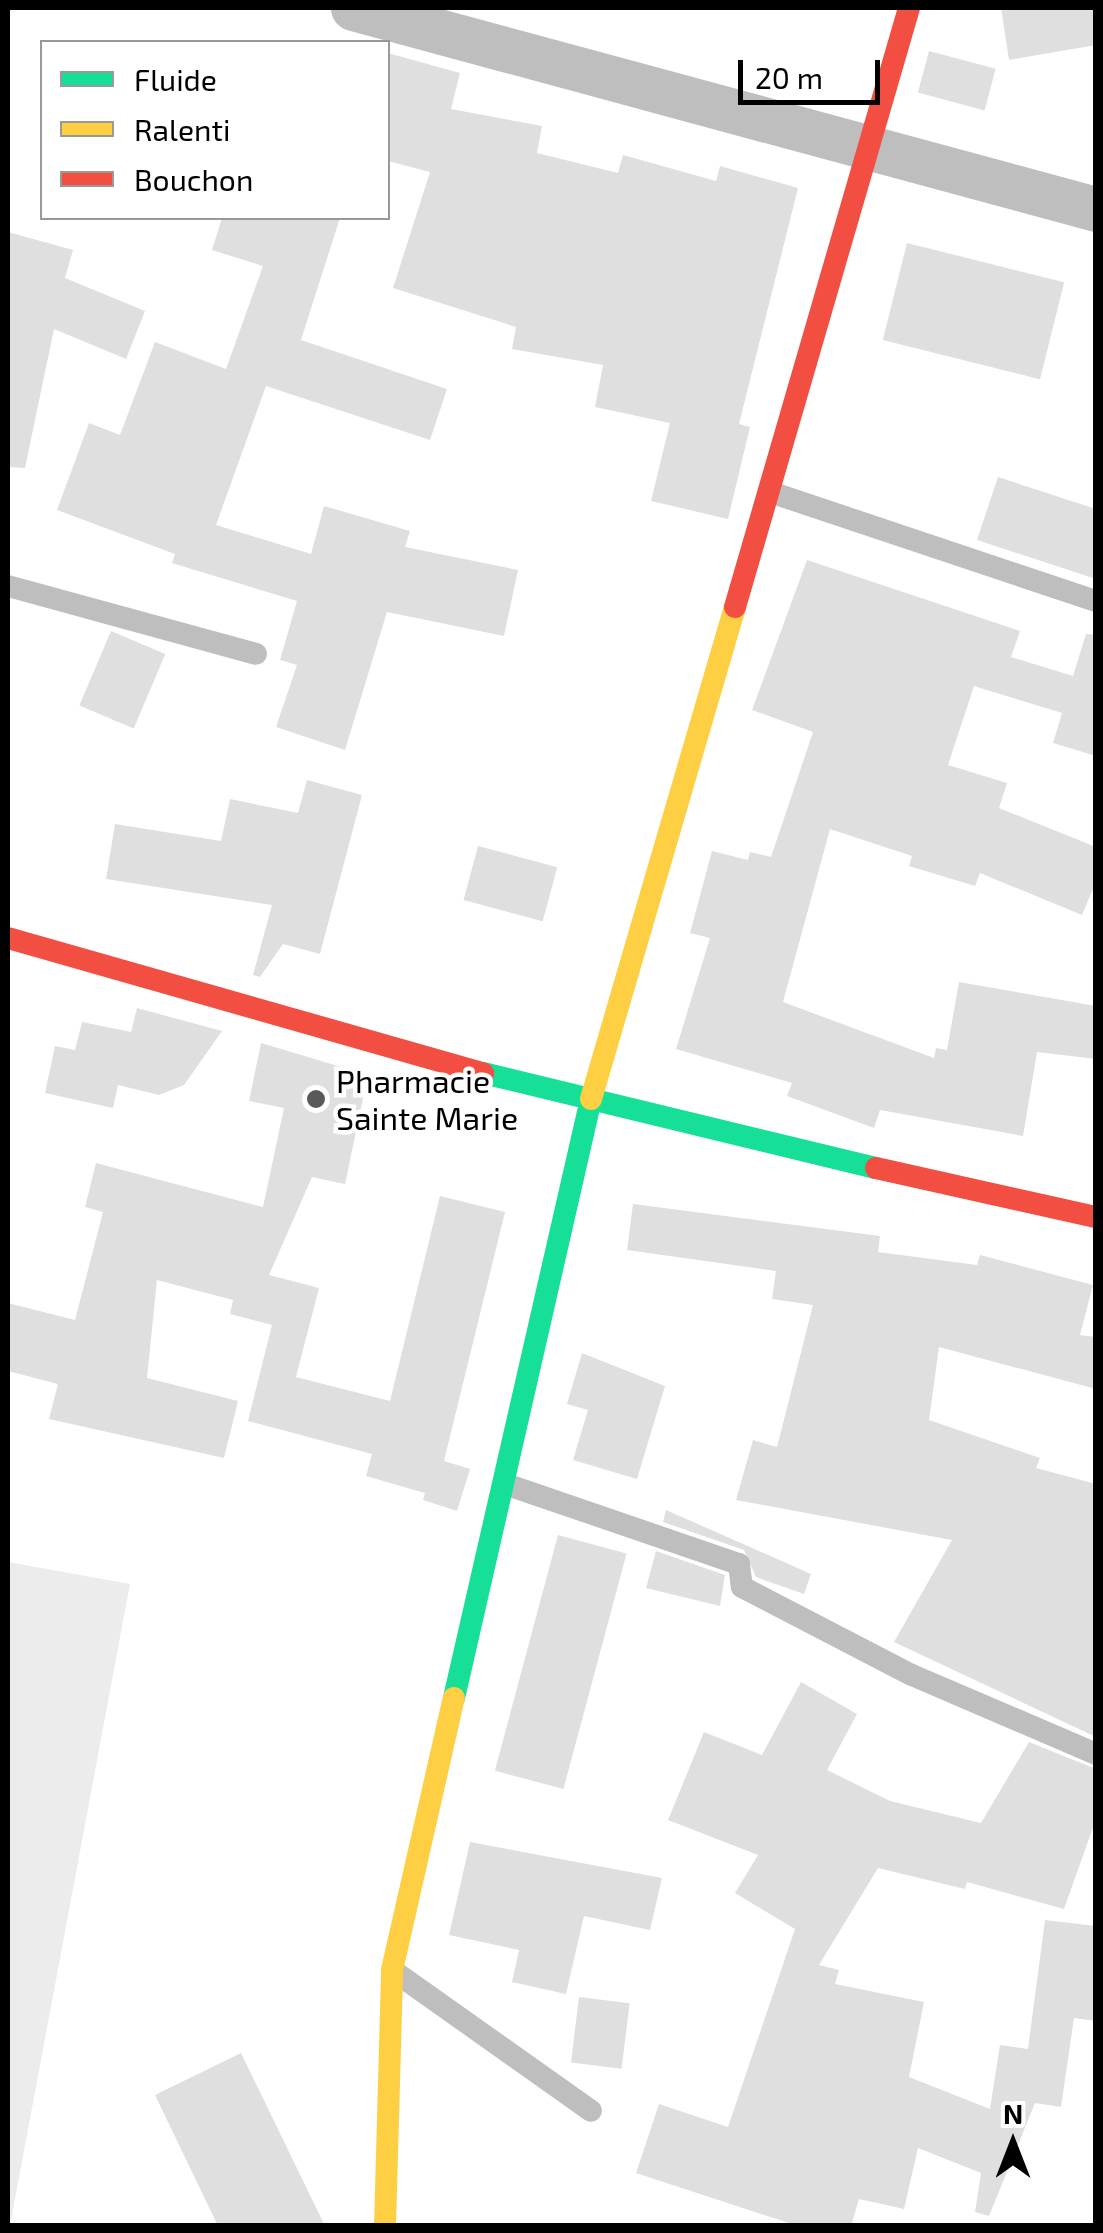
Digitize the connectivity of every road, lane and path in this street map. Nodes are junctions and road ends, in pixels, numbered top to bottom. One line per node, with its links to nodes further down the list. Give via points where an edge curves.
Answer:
1 (353, 8): 3 (street)
2 (909, 8): 3 (street)
3 (870, 148): 4 (street); 5 (street)
4 (1096, 209)
5 (770, 492): 7 (lane); 10 (street)
6 (8, 586): 8 (lane)
7 (1096, 602)
8 (256, 654)
9 (8, 938): 10 (street)
10 (590, 1104): 11 (street); 12 (street)
11 (1096, 1217)
12 (508, 1485): 13 (lane, via 740,1564 742,1587 912,1675); 14 (street)
13 (1096, 1754)
14 (392, 1970): 15 (lane); 16 (street)
15 (591, 2111)
16 (384, 2226)

